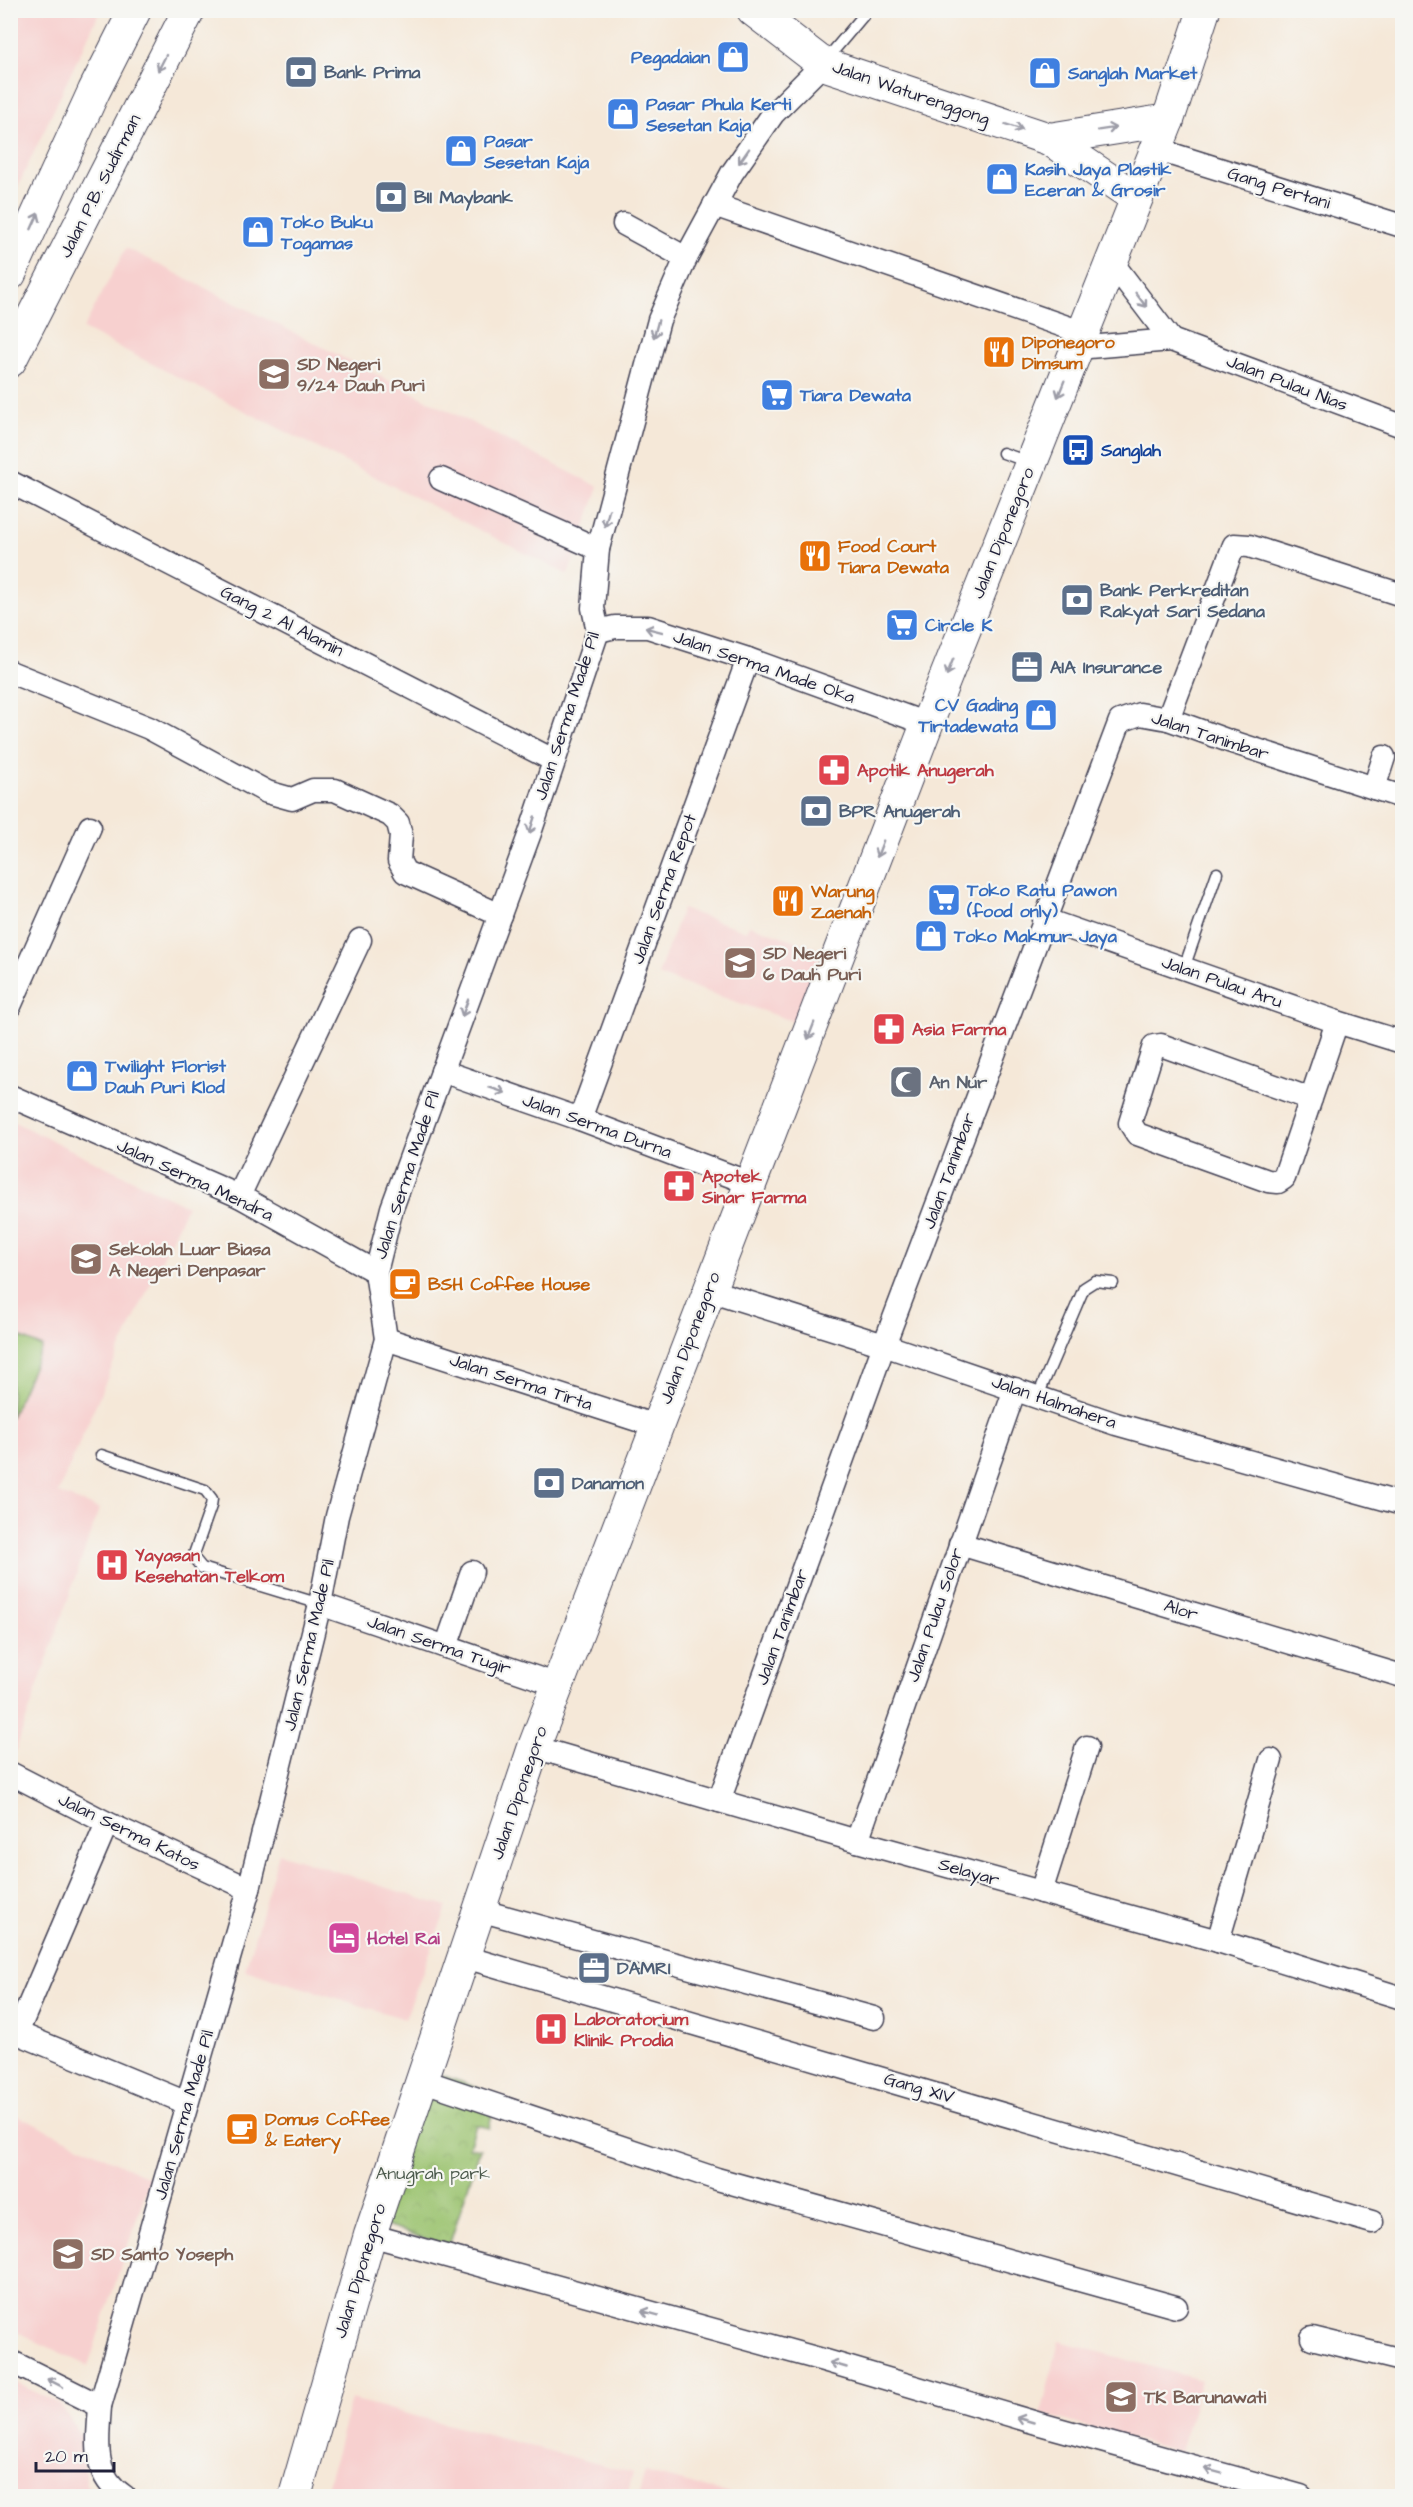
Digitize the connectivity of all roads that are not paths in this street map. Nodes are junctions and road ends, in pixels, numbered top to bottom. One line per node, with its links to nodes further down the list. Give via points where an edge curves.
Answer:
1 (135, 10): 16 (main road, one-way to 1)
2 (189, 10): 17 (main road, Jalan P.B. Sudirman, one-way to 17)
3 (753, 10): 6 (main road, Jalan Waturenggong)
4 (868, 10): 6 (lane)
5 (1204, 10): 7 (main road, Jalan Diponegoro)
6 (823, 64): 8 (main road, Jalan Waturenggong, one-way to 8); 11 (street, Jalan Serma Made Pil, one-way to 11, via 773,114)
7 (1168, 120): 8 (main road, Jalan Waturenggong, one-way to 7); 9 (main road, Jalan Diponegoro)
8 (1049, 139): 10 (main road, Jalan Waturenggong)
9 (1155, 149): 10 (main road, Jalan Diponegoro); 13 (street, Gang Pertani)
10 (1135, 197): 15 (main road, Jalan Diponegoro)
11 (714, 205): 14 (street, Jalan Serma Made Pil); 18 (street)
12 (624, 224): 14 (street)
13 (1402, 226)
14 (686, 258): 24 (street, Jalan Serma Made Pil, one-way to 24, via 659,320)
15 (1111, 261): 18 (main road, Jalan Diponegoro); 19 (street, one-way to 19)
16 (10, 276): 17 (main road)
17 (41, 299): 20 (main road, Jalan P.B. Sudirman)
18 (1081, 340): 19 (street, Jalan Pulau Nias); 30 (main road, Jalan Diponegoro, one-way to 30, via 1017,458)
19 (1171, 340): 21 (street, Jalan Pulau Nias)
20 (10, 361)
21 (1402, 426)
22 (441, 479): 24 (street)
23 (10, 482): 32 (street, Gang 2 Al Alamin)
24 (598, 549): 26 (street, Jalan Serma Made Pil, via 593,608)
25 (1402, 595): 29 (street, via 1336,584 1249,546 1234,545)
26 (598, 631): 27 (street, Jalan Serma Made Oka, one-way to 26, via 648,627); 32 (street, Jalan Serma Made Pil)
27 (748, 659): 30 (street, Jalan Serma Made Oka); 47 (street, Jalan Serma Repot)
28 (10, 672): 37 (street, via 149,728 267,792 292,799 313,790 335,790 390,815 398,823 399,861 405,872)
29 (1168, 718): 33 (street, Jalan Tanimbar); 38 (street, Jalan Tanimbar, via 1140,714 1120,721)
30 (927, 724): 48 (main road, Jalan Diponegoro, one-way to 48)
31 (1384, 757): 33 (street)
32 (553, 760): 37 (street, Jalan Serma Made Pil, one-way to 37)
33 (1374, 788): 34 (street, Jalan Tanimbar)
34 (1402, 797)
35 (90, 827): 41 (street)
36 (1217, 873): 40 (lane)
37 (500, 915): 44 (street, Jalan Serma Made Pil, one-way to 44)
38 (1043, 919): 40 (street, Jalan Pulau Aru); 54 (street, Jalan Tanimbar)
39 (360, 940): 49 (street)
40 (1184, 968): 42 (street, Jalan Pulau Aru)
41 (10, 1006)
42 (1337, 1022): 43 (street, Jalan Pulau Aru); 46 (street)
43 (1402, 1042)
44 (442, 1071): 47 (street, Jalan Serma Durna, one-way to 47); 50 (street, Jalan Serma Made Pil, via 392,1208)
45 (10, 1096): 49 (street, Jalan Serma Mendra)
46 (1311, 1099): 46 (street, via 1284,1178 1278,1182 1268,1182 1137,1134 1130,1124 1154,1046 1161,1045)
47 (580, 1119): 48 (street, Jalan Serma Durna)
48 (752, 1184): 52 (main road, Jalan Diponegoro)
49 (239, 1196): 50 (street, Jalan Serma Mendra)
50 (376, 1272): 53 (street, Jalan Serma Made Pil)
51 (1113, 1282): 56 (lane, via 1095,1281 1084,1288)
52 (709, 1290): 54 (street, Jalan Halmahera); 57 (main road, Jalan Diponegoro)
53 (386, 1339): 57 (street, Jalan Serma Tirta); 62 (street, Jalan Serma Made Pil, via 338,1516)
54 (884, 1345): 55 (street, Jalan Halmahera); 70 (street, Jalan Tanimbar)
55 (1015, 1389): 56 (street, Jalan Halmahera); 60 (street, Jalan Pulau Solor)
56 (1036, 1398): 59 (street, Jalan Halmahera)
57 (656, 1426): 65 (main road, Jalan Diponegoro)
58 (101, 1455): 62 (lane, via 205,1490 212,1499 211,1506 193,1557 202,1568)
59 (1402, 1504)
60 (960, 1544): 64 (street, Alor); 72 (street, Jalan Pulau Solor)
61 (472, 1572): 63 (street)
62 (320, 1604): 63 (street, Jalan Serma Tugir); 73 (street, Jalan Serma Made Pil)
63 (446, 1647): 65 (street, Jalan Serma Tugir)
64 (1402, 1676)
65 (558, 1685): 66 (main road, Jalan Diponegoro)
66 (534, 1747): 70 (street, Selayar); 75 (main road, Jalan Diponegoro)
67 (1087, 1747): 74 (street)
68 (1271, 1760): 76 (street)
69 (10, 1773): 71 (street, Jalan Serma Katos)
70 (719, 1801): 72 (street, Selayar)
71 (107, 1823): 73 (street, Jalan Serma Katos); 80 (street)
72 (856, 1841): 74 (street, Selayar)
73 (249, 1888): 82 (street, Jalan Serma Made Pil)
74 (1041, 1892): 76 (street, Selayar)
75 (479, 1910): 77 (main road, Jalan Diponegoro); 79 (street)
76 (1218, 1941): 78 (street, Selayar)
77 (465, 1957): 81 (main road, Jalan Diponegoro); 83 (street, Gang XIV)
78 (1402, 1998)
79 (874, 2018)
80 (14, 2032): 82 (street)
81 (421, 2080): 84 (main road, Jalan Diponegoro); 85 (street, via 717,2179)
82 (187, 2103): 89 (street, Jalan Serma Made Pil)
83 (1372, 2222)
84 (370, 2235): 90 (street, one-way to 84); 92 (main road, Jalan Diponegoro)
85 (1176, 2307)
86 (1312, 2338): 87 (street)
87 (1402, 2360)
88 (10, 2361): 89 (street, one-way to 88)
89 (100, 2406): 91 (street, Jalan Serma Made Pil, via 97,2452 103,2476)
90 (1268, 2492): 93 (street)
91 (124, 2496)
92 (294, 2496)
93 (1301, 2496)

